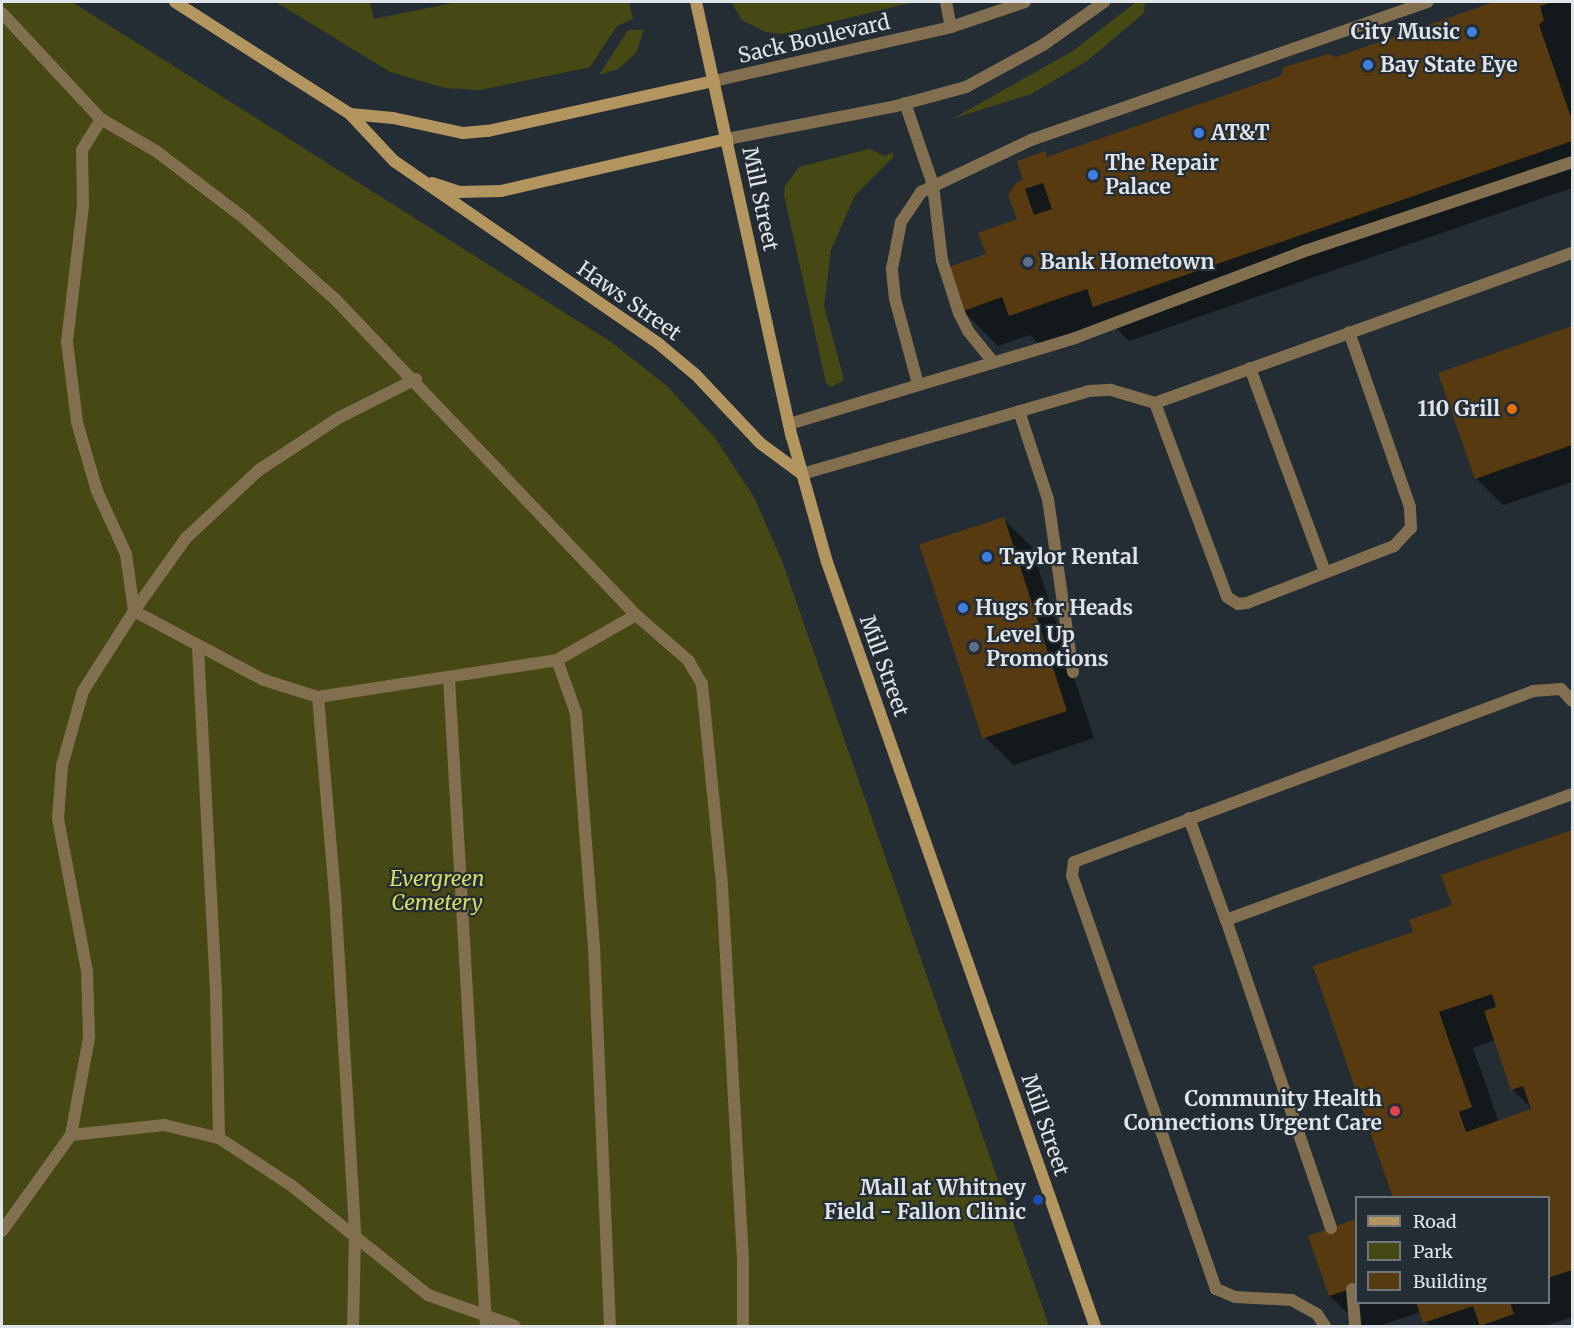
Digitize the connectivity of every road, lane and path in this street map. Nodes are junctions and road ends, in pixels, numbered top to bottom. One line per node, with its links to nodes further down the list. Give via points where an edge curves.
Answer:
1 (176, 2): 11 (main road, Haws Street)
2 (696, 2): 9 (main road, Mill Street)
3 (945, 2): 8 (lane)
4 (1025, 2): 8 (lane, Sack Boulevard)
5 (1104, 2): 10 (lane, via 1043,45 988,76 944,94)
6 (1428, 2): 16 (lane, via 1031,140)
7 (2, 13): 12 (lane)
8 (951, 27): 9 (lane, Sack Boulevard)
9 (714, 81): 11 (main road, Haws Street, via 480,131 439,129 393,118); 13 (main road, Mill Street)
10 (905, 103): 13 (lane); 16 (lane)
11 (350, 114): 15 (main road, Haws Street, via 394,161)
12 (101, 119): 21 (lane, via 156,150 244,218 335,299); 28 (lane, via 81,150 83,206 67,342 77,422 97,491 126,554)
13 (727, 139): 15 (main road, Haws Street, via 501,191 459,192); 25 (main road, Mill Street)
14 (1572, 162): 19 (lane, via 1308,250 1075,338)
15 (417, 178): 26 (main road, Haws Street, via 659,344 696,375 760,443)
16 (933, 185): 19 (lane, via 942,260 959,313 968,332); 22 (lane, via 921,192 904,215 892,269 895,299)
17 (1572, 253): 18 (lane)
18 (1349, 332): 20 (lane); 27 (lane, via 1413,518 1405,538 1394,546)
19 (993, 362): 22 (lane)
20 (1250, 368): 23 (lane); 27 (lane)
21 (416, 379): 28 (lane, via 340,417 259,470 186,538); 29 (lane)
22 (918, 384): 25 (lane)
23 (1155, 403): 24 (lane, via 1112,390 1089,391); 27 (lane, via 1227,597 1238,604 1247,603)
24 (1019, 411): 26 (lane); 32 (lane, via 1048,499)
25 (789, 424): 26 (main road, Mill Street)
26 (802, 474): 50 (main road, Mill Street, via 827,562)
27 (1325, 572)
28 (134, 611): 30 (lane); 39 (lane, via 83,691 62,766 58,819 87,970 89,1038)
29 (636, 615): 31 (lane); 49 (lane, via 688,660 702,684 725,944 743,1261)
30 (198, 648): 34 (lane, via 264,680); 40 (lane, via 216,992)
31 (557, 660): 33 (lane); 48 (lane, via 576,713 594,946)
32 (1073, 672)
33 (449, 678): 34 (lane); 45 (lane)
34 (318, 698): 43 (lane, via 335,894)
35 (1572, 700): 37 (lane, via 1561,688 1533,691)
36 (1572, 794): 38 (lane)
37 (1189, 818): 38 (lane); 51 (lane, via 1086,855 1074,862 1072,876 1216,1289 1235,1297 1292,1300 1317,1314)
38 (1226, 920): 41 (lane)
39 (71, 1135): 40 (lane, via 164,1125); 42 (lane)
40 (219, 1138): 43 (lane)
41 (1331, 1228)
42 (2, 1231)
43 (355, 1234): 45 (lane, via 392,1270 428,1295); 46 (lane)
44 (1352, 1289): 52 (lane)
45 (486, 1322): 47 (lane)
46 (353, 1326)
47 (515, 1326)
48 (610, 1326)
49 (743, 1326)
50 (1095, 1326)
51 (1325, 1326)
52 (1355, 1326)

